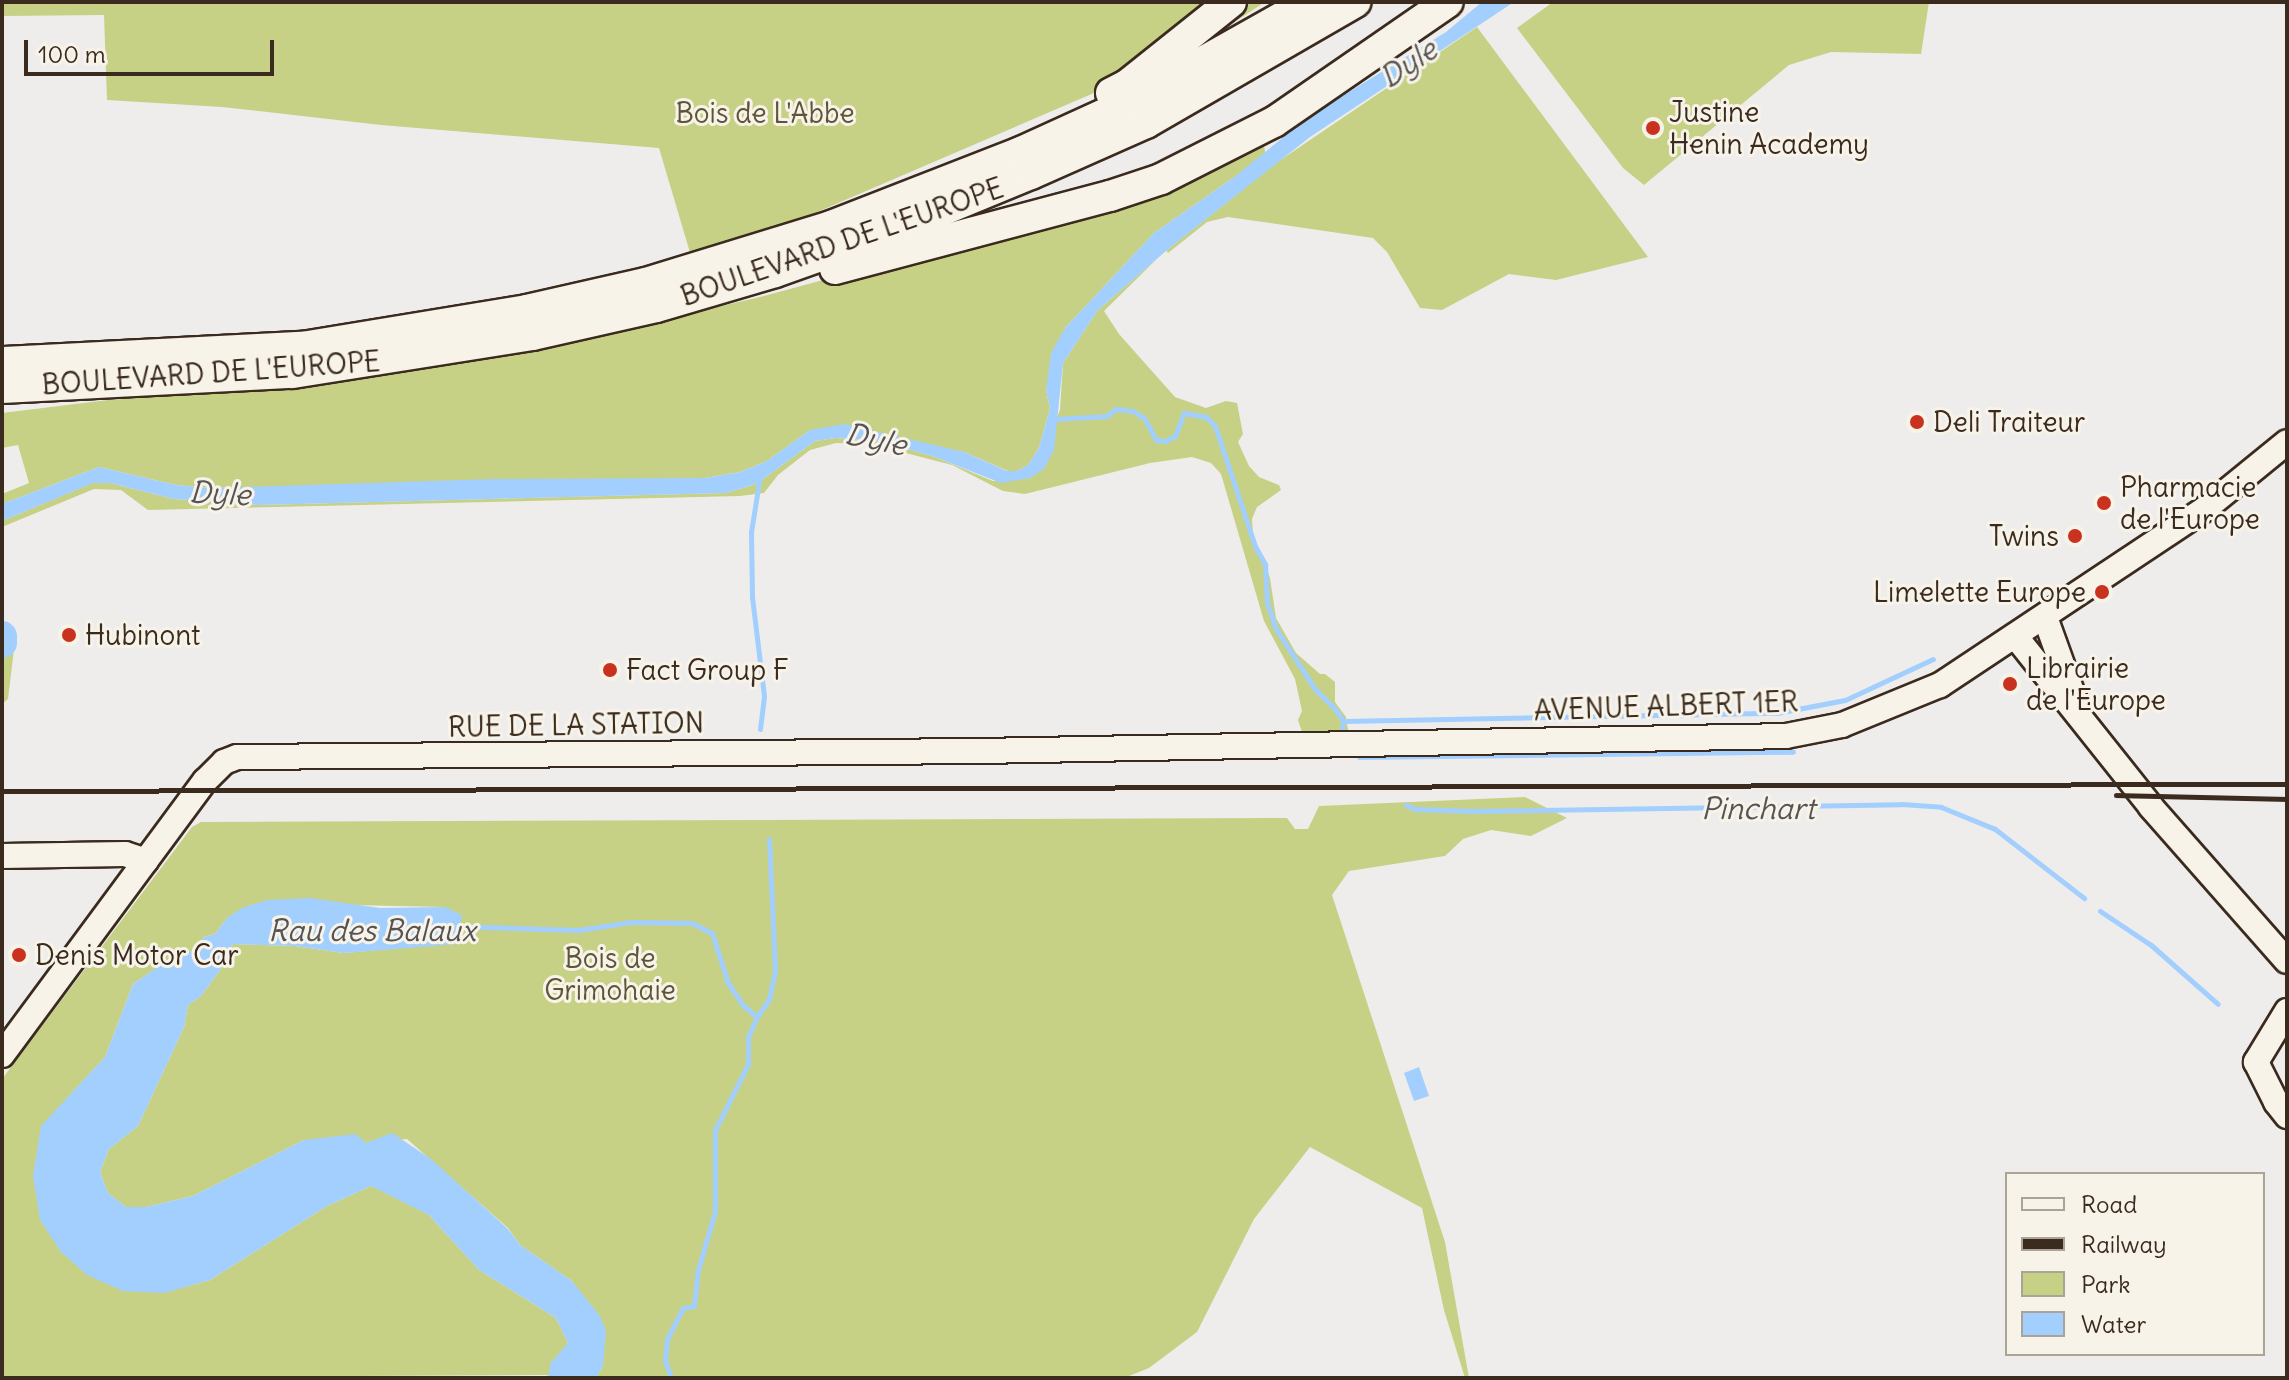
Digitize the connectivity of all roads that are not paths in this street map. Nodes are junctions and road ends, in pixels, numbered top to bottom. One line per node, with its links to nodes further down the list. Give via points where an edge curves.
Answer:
1 (1231, 2): 5 (highway, via 1127,85 1040,128)
2 (1309, 2): 5 (highway, BOULEVARD DE L'EUROPE, via 1135,100)
3 (1356, 2): 6 (highway, BOULEVARD DE L'EUROPE, via 1146,123 907,225)
4 (1448, 2): 6 (highway, via 1274,122 1161,179 799,278)
5 (1021, 152): 7 (highway, BOULEVARD DE L'EUROPE, via 765,248 527,310 302,347)
6 (775, 272): 7 (highway, BOULEVARD DE L'EUROPE, via 640,311 401,358 217,379)
7 (3, 382)
8 (2287, 442): 9 (main road, AVENUE ALBERT 1ER, via 2206,508)
9 (2045, 617): 10 (main road, AVENUE ALBERT 1ER); 11 (main road)
10 (2013, 639): 11 (main road, via 2059,699); 12 (main road, AVENUE ALBERT 1ER, via 1940,685 1894,706 1842,725 1786,736)
11 (2081, 717): 15 (main road, via 2151,807)
12 (1297, 745): 14 (main road, RUE DE LA STATION, via 237,757 212,772)
13 (2, 856): 14 (main road, via 125,854)
14 (146, 861): 17 (main road, RUE DE LA STATION)
15 (2287, 961)
16 (2287, 1011): 18 (main road, via 2256,1062)
17 (2, 1055)
18 (2287, 1116)

